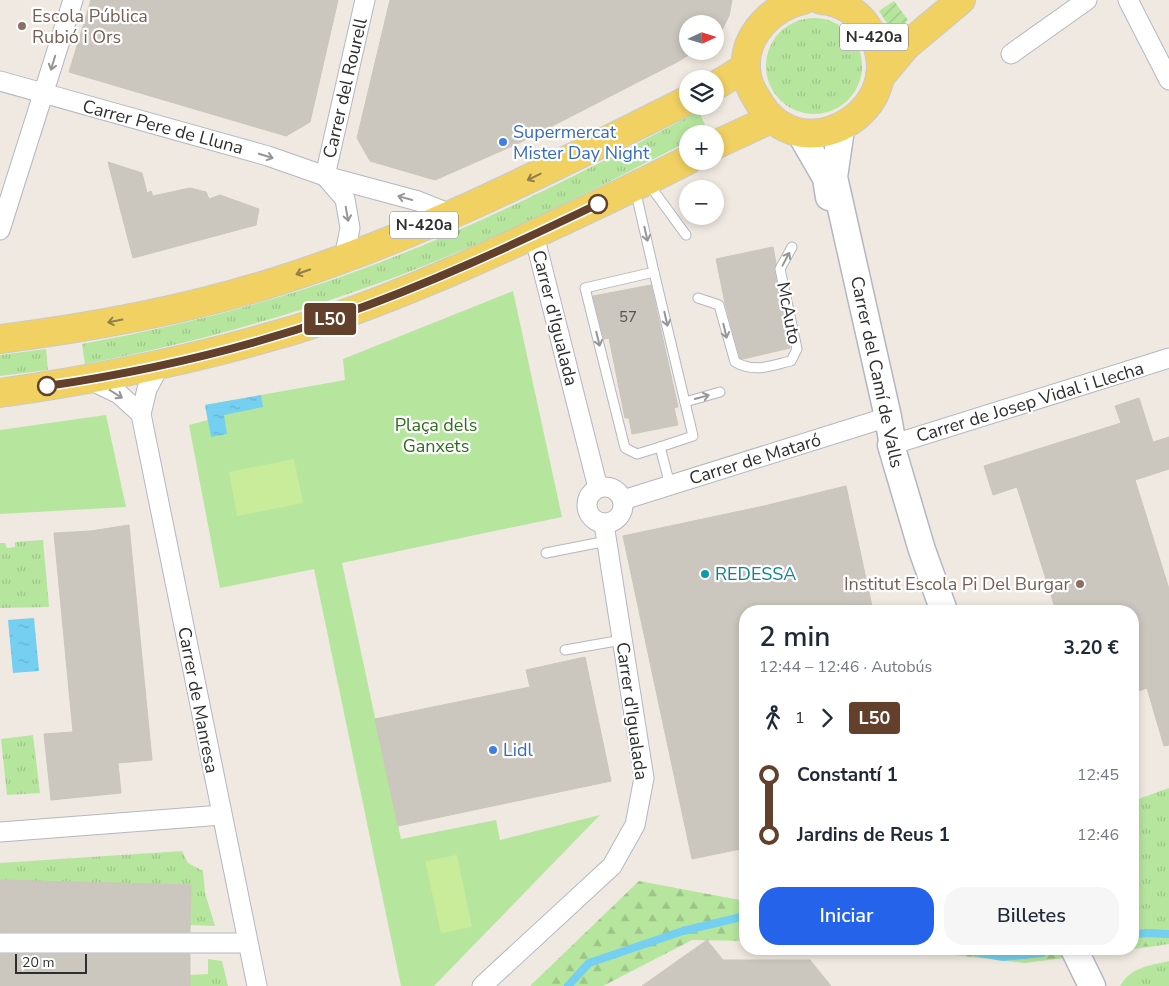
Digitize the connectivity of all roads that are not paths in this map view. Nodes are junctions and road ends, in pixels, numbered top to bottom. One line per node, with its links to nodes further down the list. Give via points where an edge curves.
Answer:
1 (73, 0): 16 (street, one-way to 16)
2 (365, 0): 23 (street, Carrer del Rourell)
3 (803, 0): 9 (main road, N-420a)
4 (821, 0): 8 (main road, N-420a)
5 (961, 0): 12 (main road, N-420a, via 906,46)
6 (1087, 0): 10 (street)
7 (1128, 0): 14 (street)
8 (855, 4): 12 (main road, N-420a, via 878,47)
9 (766, 7): 11 (main road, N-420a, via 748,50)
10 (1011, 54)
11 (746, 67): 13 (main road); 18 (main road, N-420a, via 751,88)
12 (880, 77): 19 (main road, N-420a, via 867,108)
13 (724, 80)
14 (1169, 80)
15 (0, 81): 16 (street, Carrer Pere de Lluna)
16 (44, 94): 23 (street, Carrer Pere de Lluna, one-way to 23, via 268,156); 27 (street)
17 (679, 105): 26 (main road, N-420a, one-way to 26, via 564,163)
18 (771, 119): 20 (main road, N-420a); 21 (main road)
19 (841, 129): 20 (main road, N-420a, via 818,134); 24 (main road, Carrer del Camí de Valls)
20 (800, 133): 24 (main road, Carrer del Camí de Valls)
21 (724, 141)
22 (679, 164): 25 (main road)
23 (325, 176): 26 (street, Carrer Pere de Lluna, one-way to 23, via 418,201); 31 (street, Carrer Pere de Lluna, one-way to 31, via 345,199 350,228)
24 (830, 178): 42 (main road, Carrer del Camí de Valls)
25 (640, 184): 28 (main road); 29 (lane); 32 (lane, one-way to 32)
26 (451, 214): 31 (main road, N-420a)
27 (0, 230)
28 (534, 235): 36 (main road, via 337,317); 46 (street, Carrer d'Igualada)
29 (686, 235)
30 (792, 247): 33 (lane, McAuto, one-way to 30, via 719,305 734,362 747,368 762,368 791,361 797,349 780,269)
31 (344, 258): 34 (main road, N-420a, one-way to 34, via 227,296 146,316 61,332)
32 (654, 272): 40 (lane, one-way to 40); 44 (lane, one-way to 44, via 585,288 625,448 637,454)
33 (698, 298)
34 (0, 339)
35 (1169, 358): 43 (street, Carrer de Josep Vidal i Llecha)
36 (160, 366): 37 (main road); 41 (street, Carrer de Manresa, via 147,389)
37 (88, 379): 39 (main road); 41 (street, one-way to 41, via 119,394)
38 (720, 392): 40 (lane, one-way to 38)
39 (0, 393)
40 (685, 402): 44 (lane, via 693,436)
41 (140, 414): 53 (street, Carrer de Manresa)
42 (882, 419): 43 (main road, Carrer del Camí de Valls, via 881,434); 45 (street, Carrer de Mataró)
43 (891, 445): 50 (main road, Carrer del Camí de Valls)
44 (660, 447): 45 (lane)
45 (670, 485): 47 (street, Carrer de Mataró)
46 (598, 488): 47 (street, via 616,490); 48 (street, via 589,496 587,508)
47 (623, 500): 48 (street, via 623,512)
48 (605, 533): 49 (lane); 51 (street, Carrer d'Igualada)
49 (546, 553)
50 (942, 605)
51 (622, 640): 52 (lane); 60 (street, Carrer d'Igualada, via 644,778 635,825 612,866)
52 (565, 650)
53 (222, 815): 54 (street); 56 (street, Carrer de Manresa)
54 (0, 832)
55 (0, 943): 56 (street)
56 (248, 943): 59 (street, Carrer de Manresa)
57 (1064, 955): 61 (main road)
58 (1077, 955): 62 (main road)
59 (257, 986)
60 (482, 986)
61 (1072, 986)
62 (1092, 986)

